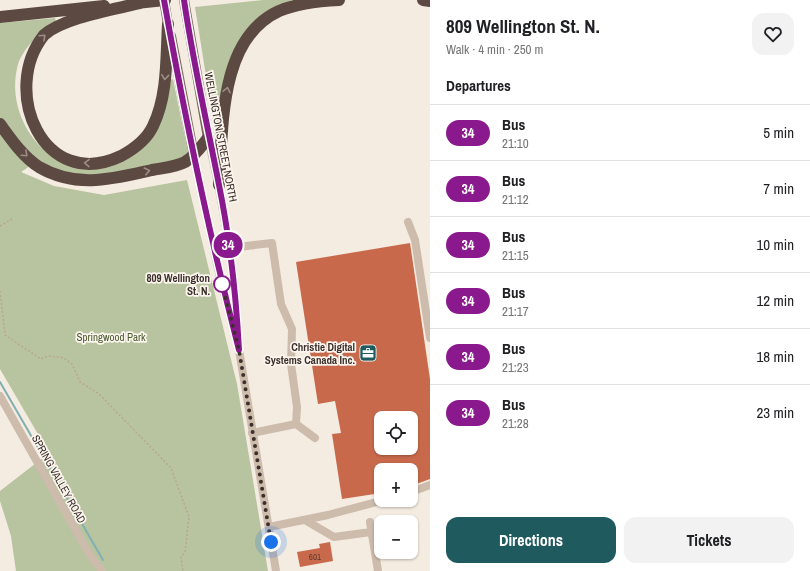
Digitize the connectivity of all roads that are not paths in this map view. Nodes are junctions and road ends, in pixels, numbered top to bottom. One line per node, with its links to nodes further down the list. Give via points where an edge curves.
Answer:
1 (164, 0): 5 (highway); 8 (main road, WELLINGTON STREET NORTH, bridge)
2 (184, 0): 10 (main road, WELLINGTON STREET NORTH)
3 (339, 0): 12 (highway, one-way to 3, via 226,95 232,68 244,44 264,21 278,12 319,1)
4 (423, 0): 6 (highway)
5 (144, 2): 7 (highway); 8 (highway, one-way to 5, via 163,95 153,127 145,138 129,152 99,163 72,162 47,150 30,131 19,98 21,72 31,49 45,34 64,23)
6 (430, 2)
7 (0, 17)
8 (168, 24): 11 (main road, WELLINGTON STREET NORTH)
9 (0, 124): 11 (highway, one-way to 11, via 20,150 38,166 63,178 85,181 109,180 183,163)
10 (208, 138): 11 (highway); 12 (street, WELLINGTON STREET NORTH)
11 (194, 156): 16 (street, WELLINGTON STREET NORTH, via 219,273)
12 (219, 185): 14 (street, WELLINGTON STREET NORTH)
13 (408, 222): 15 (street, via 415,240)
14 (229, 248): 16 (street, WELLINGTON STREET NORTH); 18 (street, via 272,243 281,304 292,330 291,364 297,407)
15 (430, 338)
16 (239, 350): 19 (street, WELLINGTON STREET NORTH)
17 (0, 396): 28 (street, SPRING VALLEY ROAD, via 88,552)
18 (296, 424): 19 (street); 20 (street)
19 (252, 433): 26 (street, WELLINGTON STREET NORTH)
20 (315, 438)
21 (430, 485): 22 (street)
22 (418, 489)
23 (374, 503): 24 (street)
24 (305, 520): 26 (street); 27 (street, via 334,537)
25 (370, 522): 27 (street)
26 (268, 527): 29 (street, WELLINGTON STREET NORTH)
27 (371, 532): 30 (street)
28 (102, 571)
29 (276, 571)
30 (378, 571)

